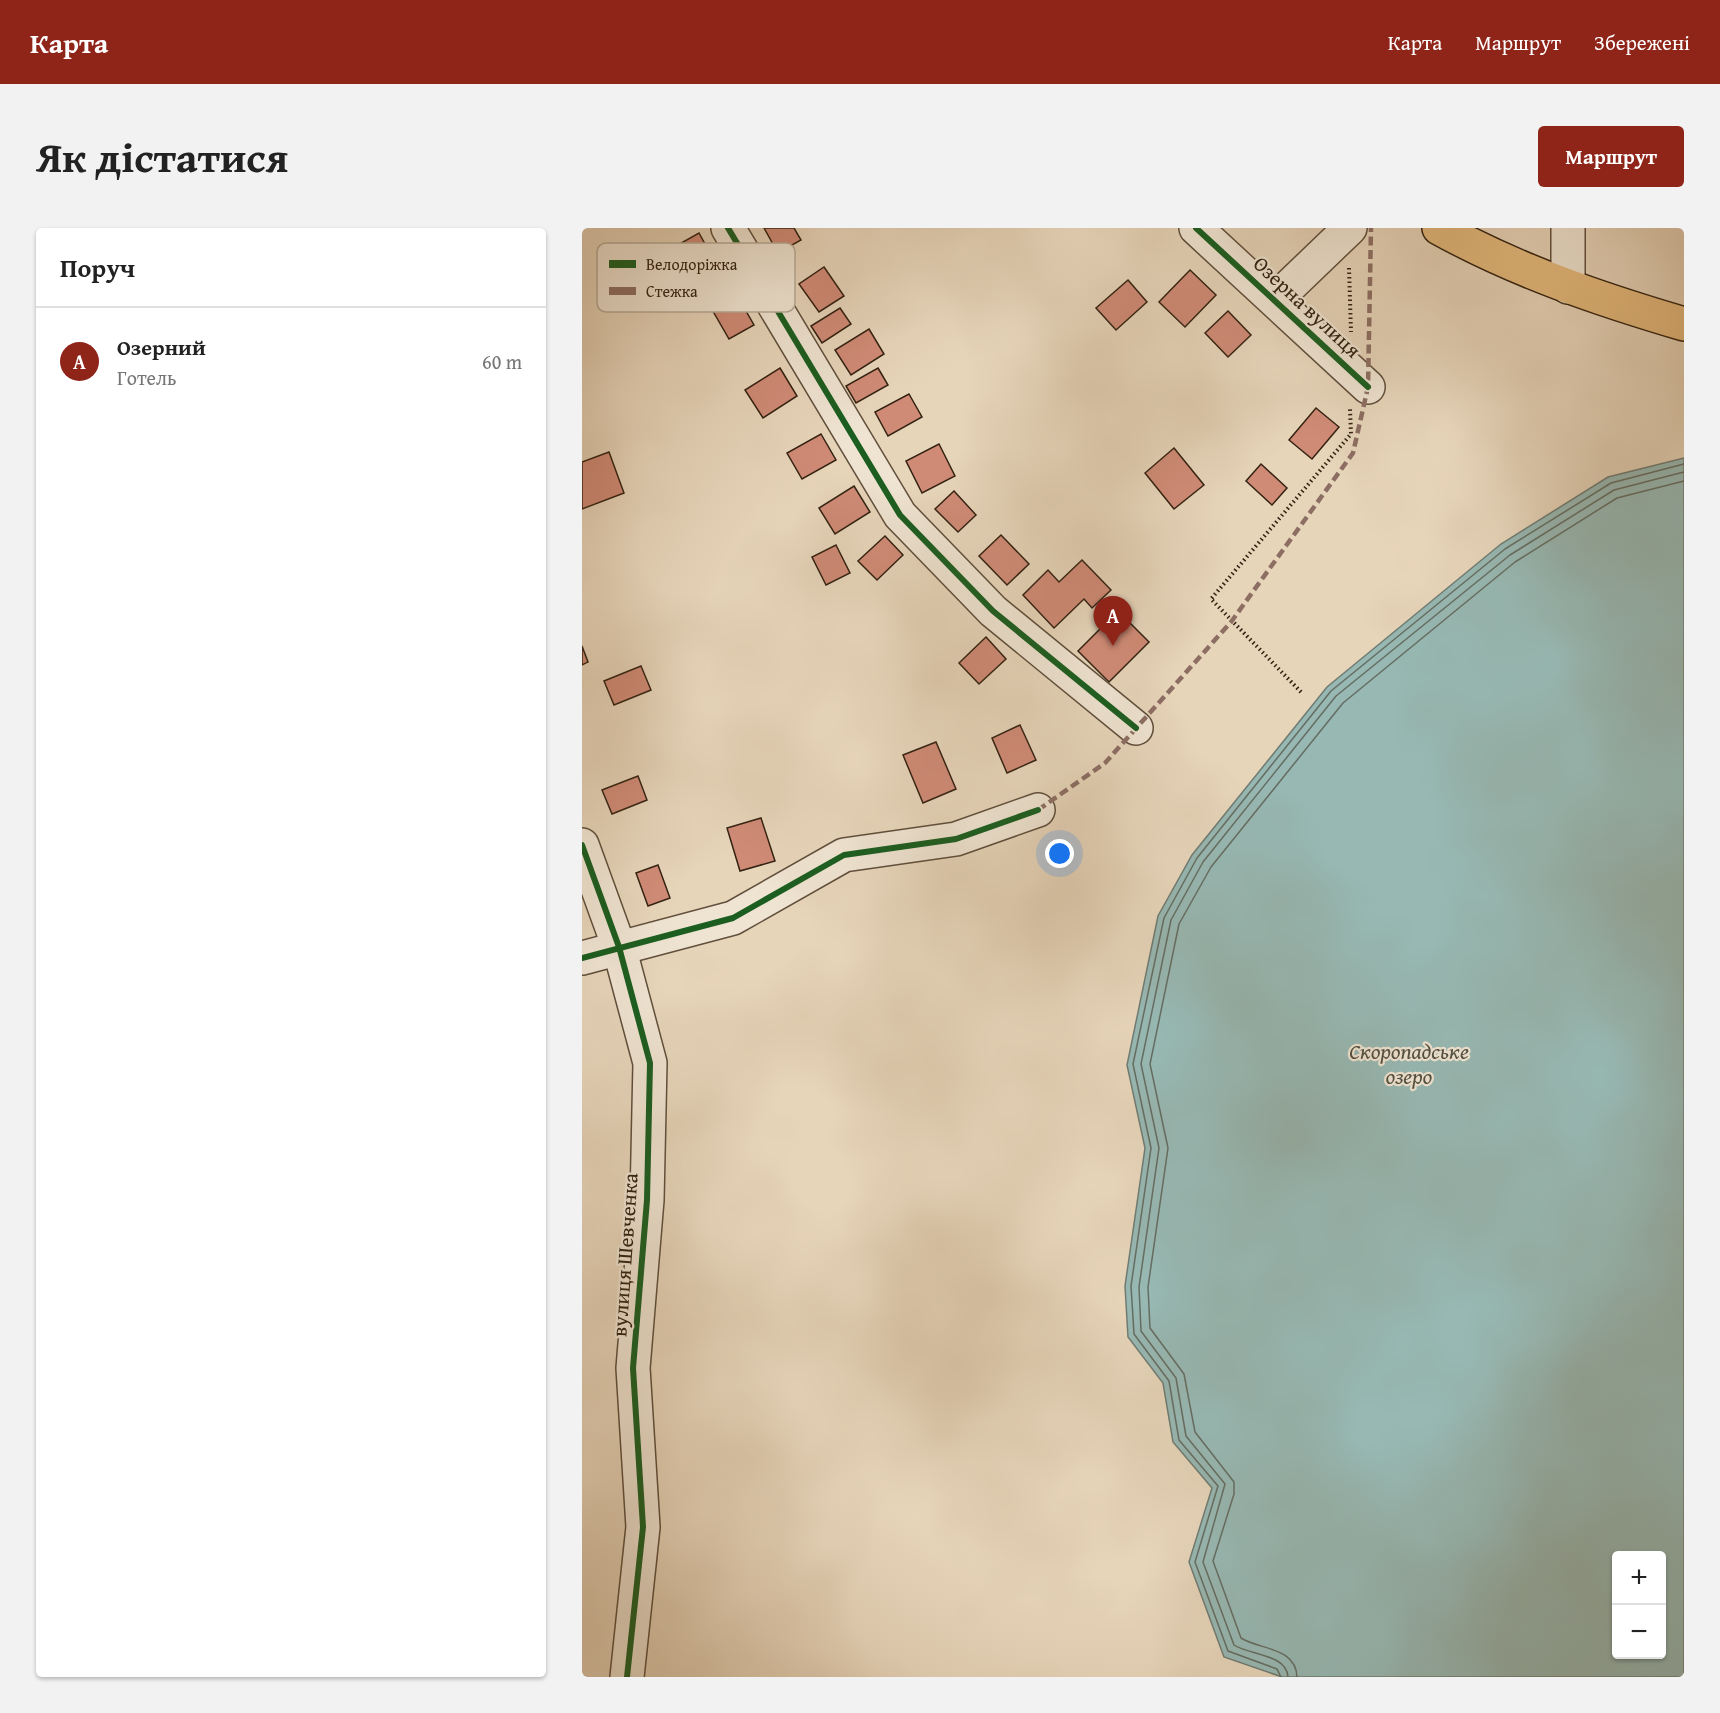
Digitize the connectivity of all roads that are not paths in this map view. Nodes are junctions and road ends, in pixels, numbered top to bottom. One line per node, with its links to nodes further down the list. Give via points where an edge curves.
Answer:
1 (728, 228): 6 (street)
2 (1196, 228): 8 (street, Озерна вулиця)
3 (1350, 228): 8 (street)
4 (1439, 228): 7 (main road, via 1522,270)
5 (1568, 228): 7 (street)
6 (737, 243)
7 (1568, 287): 10 (main road)
8 (1275, 300): 11 (street, Озерна вулиця)
9 (778, 312): 12 (street, via 900,516 993,610)
10 (1684, 324)
11 (1358, 377)
12 (1136, 728)
13 (1038, 810): 15 (street, via 956,839 844,855 733,918)
14 (582, 845): 15 (street, вулиця Шевченка)
15 (619, 946): 16 (street); 17 (street, вулиця Шевченка, via 650,1063 647,1200 633,1368 643,1527)
16 (582, 958)
17 (627, 1677)

